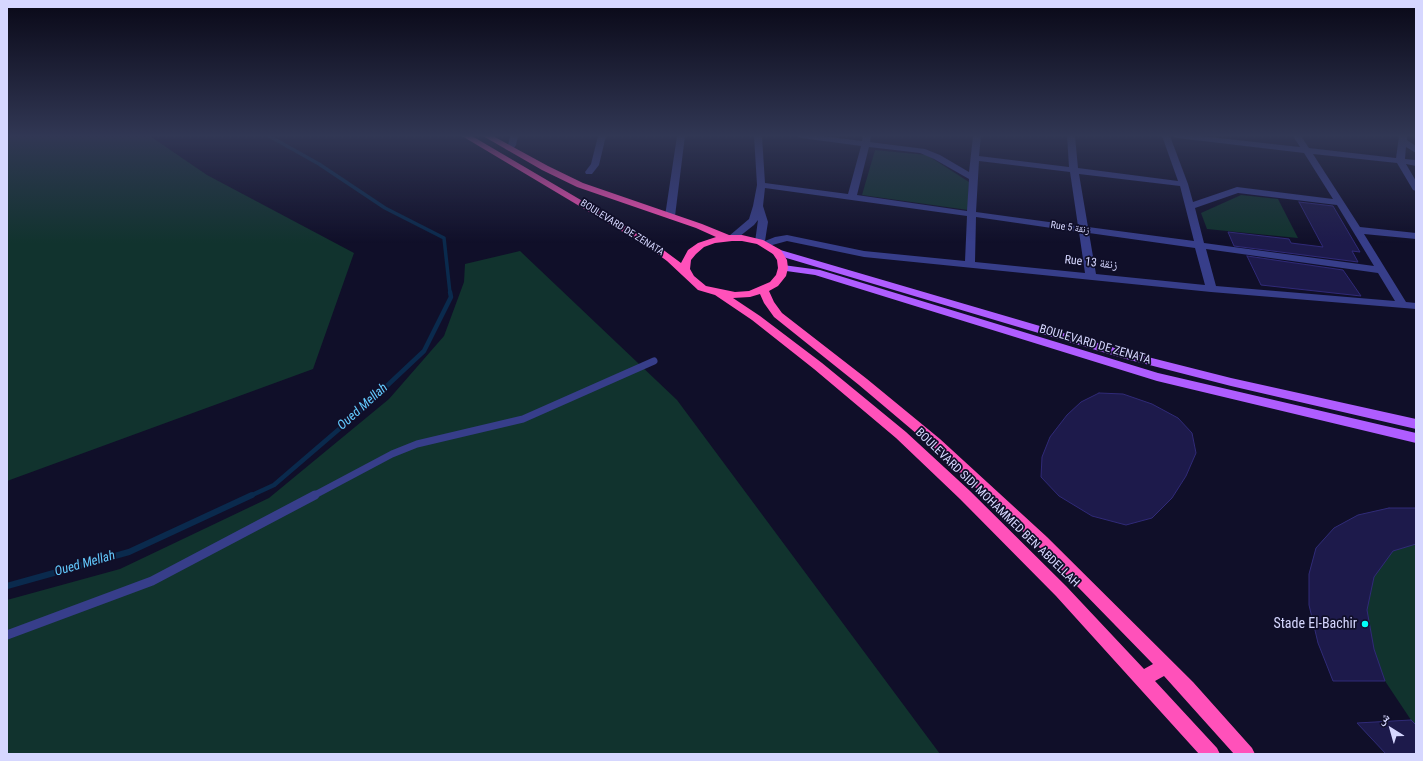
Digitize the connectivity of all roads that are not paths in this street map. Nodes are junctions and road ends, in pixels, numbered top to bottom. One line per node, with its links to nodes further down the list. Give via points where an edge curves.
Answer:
1 (526, 172): 34 (highway, BOULEVARD DE ZENATA, via 651,245 671,259)
2 (552, 172): 22 (highway, BOULEVARD DE ZENATA)
3 (676, 172): 22 (street)
4 (760, 172): 15 (street)
5 (858, 172): 17 (street)
6 (962, 172): 13 (street)
7 (973, 172): 13 (street)
8 (1074, 172): 23 (street)
9 (1086, 172): 14 (street)
10 (1179, 172): 14 (street)
11 (1319, 172): 18 (street)
12 (1406, 172): 16 (street)
13 (973, 178): 21 (street)
14 (1184, 184): 20 (street)
15 (761, 185): 17 (street, Rue 5 زنقة); 19 (street)
16 (1416, 188)
17 (852, 198): 21 (street, Rue 5 زنقة)
18 (1339, 203): 20 (street, via 1237,190); 24 (street)
19 (758, 206): 26 (street, via 751,223); 27 (street, via 763,222)
20 (1189, 207): 28 (street)
21 (971, 215): 23 (street, Rue 5 زنقة); 30 (street)
22 (670, 216): 26 (highway, BOULEVARD DE ZENATA)
23 (1085, 230): 28 (street, Rue 5 زنقة); 33 (street)
24 (1357, 230): 25 (street); 32 (street)
25 (1416, 236)
26 (729, 238): 27 (highway); 34 (highway, via 713,240 692,252 686,260)
27 (763, 243): 29 (highway); 30 (street, Rue 13 زنقة, via 778,239 796,239 864,254)
28 (1200, 246): 32 (street, Rue 5 زنقة); 35 (street)
29 (777, 252): 31 (highway); 41 (main road, BOULEVARD DE ZENATA, via 1130,356)
30 (970, 265): 33 (street, Rue 13 زنقة)
31 (783, 268): 36 (highway, via 781,276); 42 (main road, BOULEVARD DE ZENATA, via 816,272 1157,377)
32 (1380, 270): 38 (street)
33 (1091, 276): 35 (street, Rue 13 زنقة)
34 (690, 278): 37 (highway, via 702,288)
35 (1211, 289): 38 (street, Rue 13 زنقة)
36 (763, 290): 37 (highway, via 750,294); 44 (highway, BOULEVARD SIDI MOHAMMED BEN ABDELLAH, via 778,315 935,442 1042,541)
37 (720, 294): 45 (highway, BOULEVARD SIDI MOHAMMED BEN ABDELLAH, via 812,361 901,435 1062,591)
38 (1402, 304): 39 (street, Rue 13 زنقة)
39 (1416, 306)
40 (654, 361): 43 (lane, via 523,419 452,434 392,454 152,581)
41 (1416, 424)
42 (1416, 438)
43 (7, 635)
44 (1166, 666): 45 (highway); 47 (highway, BOULEVARD SIDI MOHAMMED BEN ABDELLAH)
45 (1142, 679): 46 (highway, BOULEVARD SIDI MOHAMMED BEN ABDELLAH)
46 (1211, 754)
47 (1246, 754)

